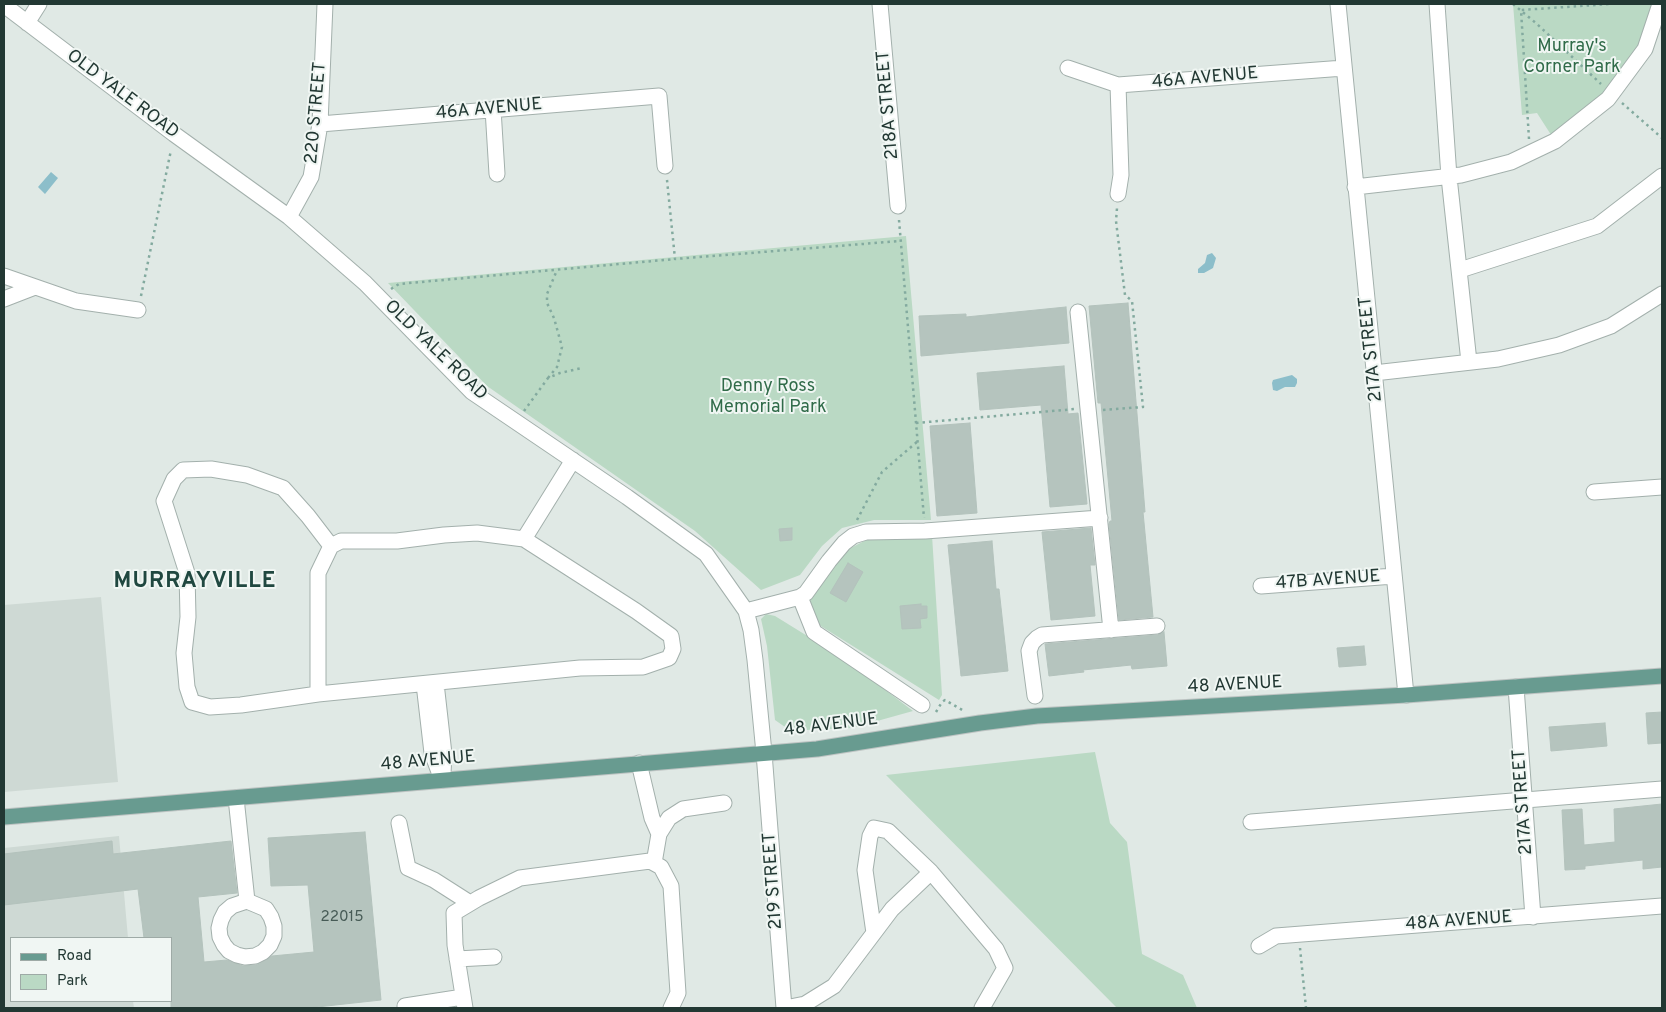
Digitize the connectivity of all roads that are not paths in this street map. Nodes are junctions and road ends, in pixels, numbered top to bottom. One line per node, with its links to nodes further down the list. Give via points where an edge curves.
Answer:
1 (38, 4): 8 (street)
2 (325, 4): 13 (street, 220 STREET)
3 (880, 4): 20 (street, 218A STREET)
4 (1338, 4): 10 (street, 217A STREET)
5 (1437, 4): 17 (street)
6 (1660, 4): 17 (street, via 1644,49 1608,99 1555,141 1511,162)
7 (4, 5): 8 (street, OLD YALE ROAD)
8 (27, 24): 21 (street, OLD YALE ROAD)
9 (1068, 68): 11 (street, 46A AVENUE)
10 (1344, 68): 11 (street, 46A AVENUE); 18 (street, 217A STREET)
11 (1118, 86): 19 (street, via 1121,175)
12 (493, 109): 13 (street, 46A AVENUE); 14 (street, 46A AVENUE, via 659,96); 15 (street)
13 (320, 124): 21 (street, 220 STREET, via 311,177)
14 (665, 166)
15 (497, 174)
16 (1662, 176): 22 (street, via 1598,226)
17 (1449, 177): 18 (street); 22 (street)
18 (1355, 187): 30 (street, 217A STREET)
19 (1118, 194)
20 (898, 206)
21 (289, 217): 31 (street, OLD YALE ROAD, via 379,297 472,392)
22 (1460, 270): 29 (street)
23 (4, 276): 24 (street)
24 (35, 287): 26 (street); 27 (street, via 76,301)
25 (1662, 294): 29 (street, via 1611,326 1559,345)
26 (4, 299)
27 (138, 310)
28 (1078, 312): 34 (street)
29 (1469, 362): 30 (street)
30 (1374, 373): 37 (street, 217A STREET)
31 (573, 460): 35 (street); 40 (street, OLD YALE ROAD, via 706,554)
32 (1662, 487): 33 (street)
33 (1594, 492)
34 (1100, 518): 39 (street, via 925,531 866,532 844,543); 42 (street)
35 (524, 539): 36 (street, via 477,533 397,541 341,541); 44 (street, via 671,636 673,649 669,658 643,667 580,668)
36 (330, 546): 46 (street, via 318,573); 46 (street, via 283,488 247,475 211,469 183,470 174,479 164,501 187,574 188,617 184,653 187,687 192,702 210,707 233,706)
37 (1394, 576): 38 (street, 47B AVENUE); 47 (street, 217A STREET)
38 (1262, 586)
39 (800, 597): 40 (street); 49 (street, via 814,632)
40 (746, 610): 50 (street, OLD YALE ROAD, via 756,660)
41 (1157, 626): 42 (street)
42 (1111, 630): 48 (street, via 1037,638 1029,651)
43 (1662, 676): 45 (main road, 48 AVENUE)
44 (430, 684): 46 (street); 52 (street, via 444,754)
45 (1516, 687): 47 (main road, 48 AVENUE); 55 (street, 217A STREET)
46 (318, 694)
47 (1406, 695): 50 (main road, 48 AVENUE, via 1037,716 817,749)
48 (1035, 696)
49 (922, 705)
50 (764, 753): 51 (main road, 48 AVENUE); 74 (street, 219 STREET)
51 (639, 763): 52 (main road, 48 AVENUE); 60 (street)
52 (442, 780): 54 (main road, 48 AVENUE)
53 (1662, 789): 55 (street)
54 (236, 798): 57 (main road, 48 AVENUE); 63 (street)
55 (1524, 800): 58 (street); 66 (street, 217A STREET)
56 (724, 803): 60 (street, via 683,809 669,818)
57 (4, 817)
58 (1251, 822)
59 (399, 823): 64 (street, via 408,868)
60 (659, 834): 61 (street)
61 (654, 863): 64 (street, via 520,878); 73 (street, via 661,866 671,886 678,993)
62 (931, 872): 67 (street, via 892,909); 67 (street, via 888,831 874,828 865,870); 75 (street, via 996,949 1005,968)
63 (247, 901)
64 (470, 903): 70 (street, via 454,913)
65 (1662, 906): 66 (street, 48A AVENUE)
66 (1533, 917): 68 (street, 48A AVENUE, via 1276,936)
67 (874, 933): 74 (street, via 834,986 805,1004)
68 (1258, 946)
69 (494, 956): 70 (street)
70 (457, 959): 71 (street)
71 (464, 1002): 72 (street)
72 (405, 1006)
73 (671, 1008)
74 (785, 1008)
75 (982, 1008)

